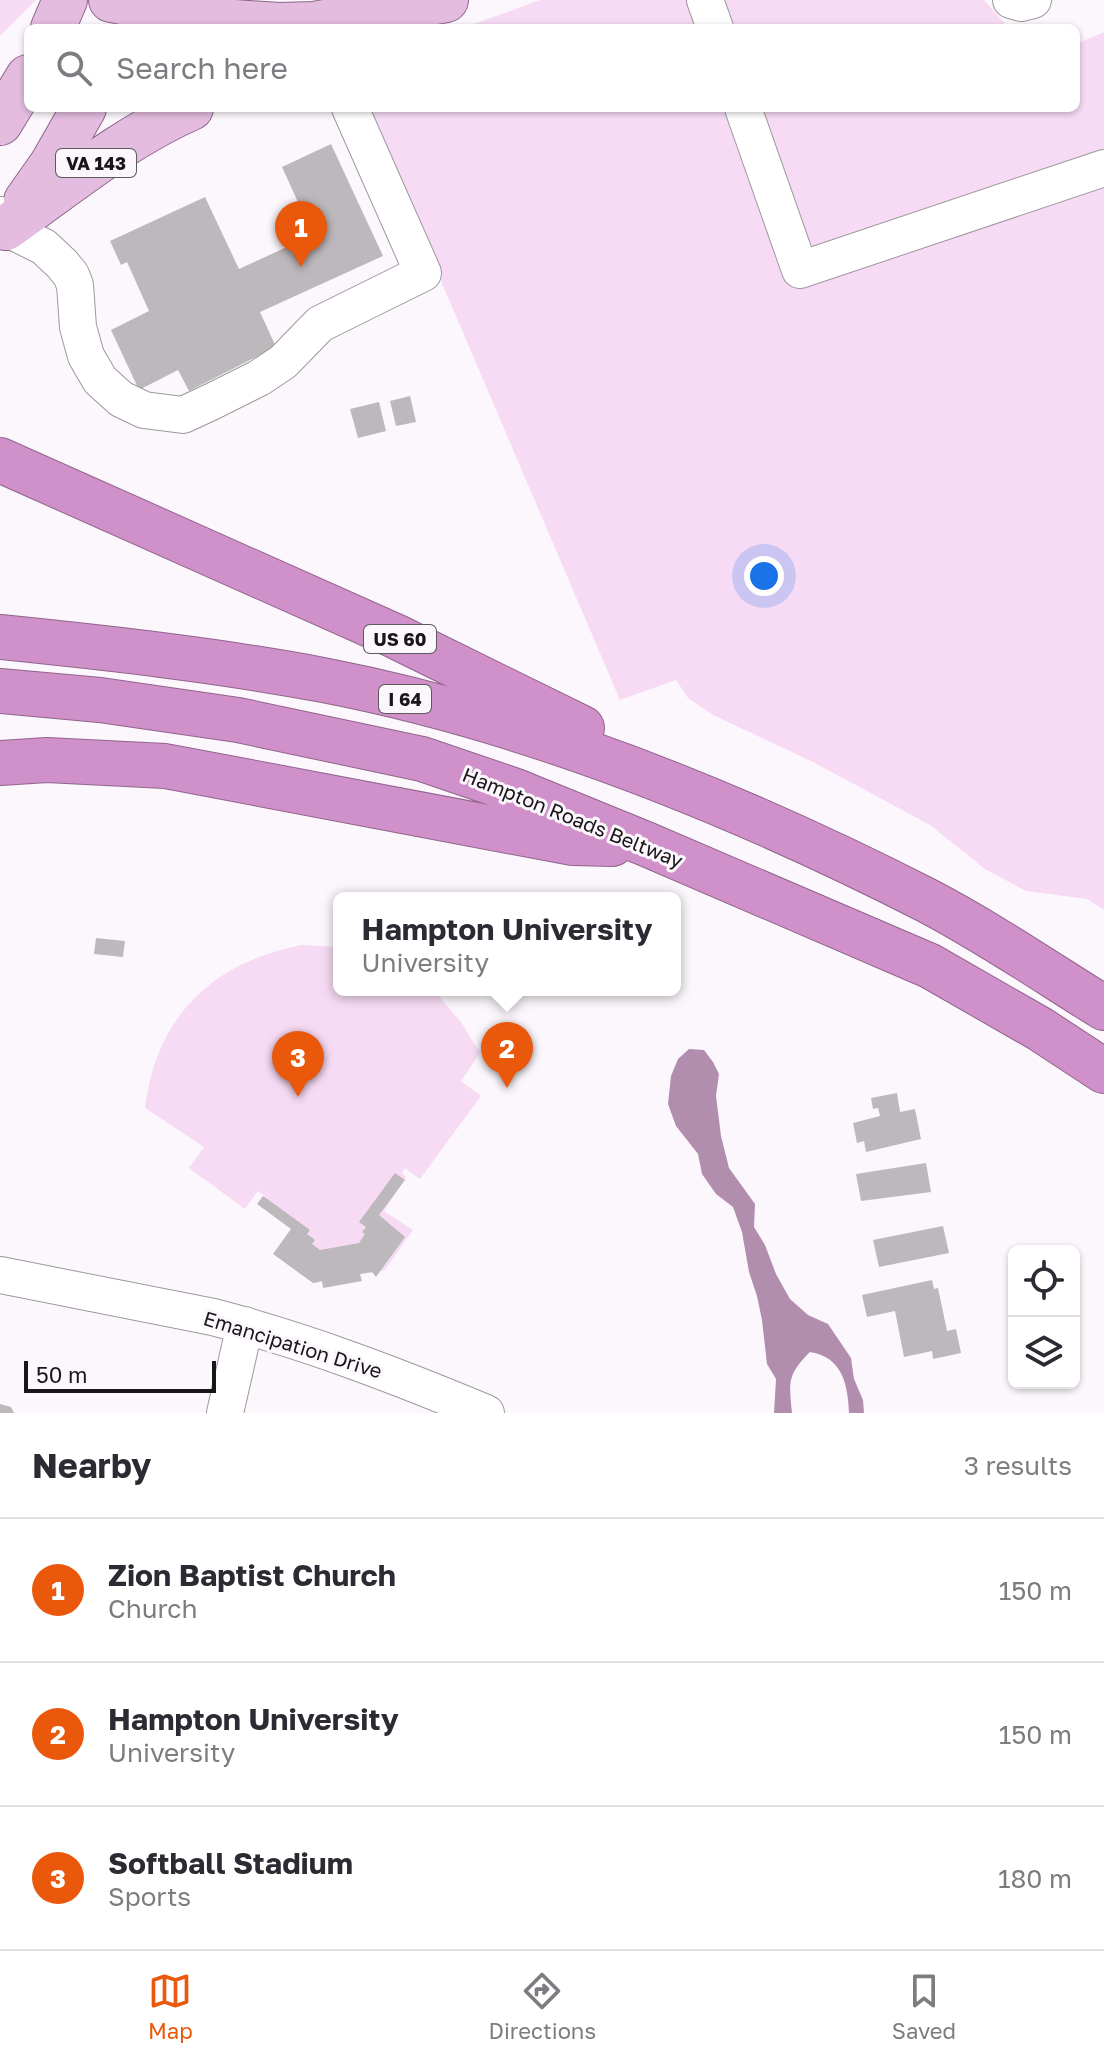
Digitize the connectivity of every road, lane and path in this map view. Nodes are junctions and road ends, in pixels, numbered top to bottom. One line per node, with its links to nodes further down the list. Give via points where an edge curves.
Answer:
1 (65, 0): 8 (main road)
2 (446, 0): 10 (main road)
3 (470, 0): 11 (main road)
4 (705, 0): 12 (street)
5 (1011, 0): 6 (street)
6 (1033, 0)
7 (122, 8): 9 (main road)
8 (55, 24)
9 (250, 24)
10 (324, 24)
11 (408, 24)
12 (714, 24)
13 (24, 84): 18 (main road)
14 (82, 112): 20 (main road, via 52,164)
15 (182, 112): 20 (main road, VA 143, via 104,156)
16 (352, 112): 20 (street, via 423,273 320,324 259,378 183,415 144,410 100,380 86,356 71,275 44,247)
17 (744, 112): 19 (street, via 800,270)
18 (0, 123)
19 (1104, 168)
20 (2, 226)
21 (0, 460): 25 (highway, US 60, via 395,636)
22 (0, 637): 25 (highway, I 64, via 203,661 403,698 612,762)
23 (0, 691): 26 (highway, Hampton Roads Beltway, via 238,720 422,759)
24 (0, 763): 26 (highway, via 165,766 572,843)
25 (791, 835): 27 (highway, I 64, via 931,903)
26 (646, 844): 28 (highway, Hampton Roads Beltway, via 930,966)
27 (1104, 1008)
28 (1104, 1071)
29 (0, 1275): 30 (street, Emancipation Drive)
30 (245, 1325): 31 (street); 32 (street, Emancipation Drive, via 400,1377)
31 (225, 1413)
32 (486, 1413)

